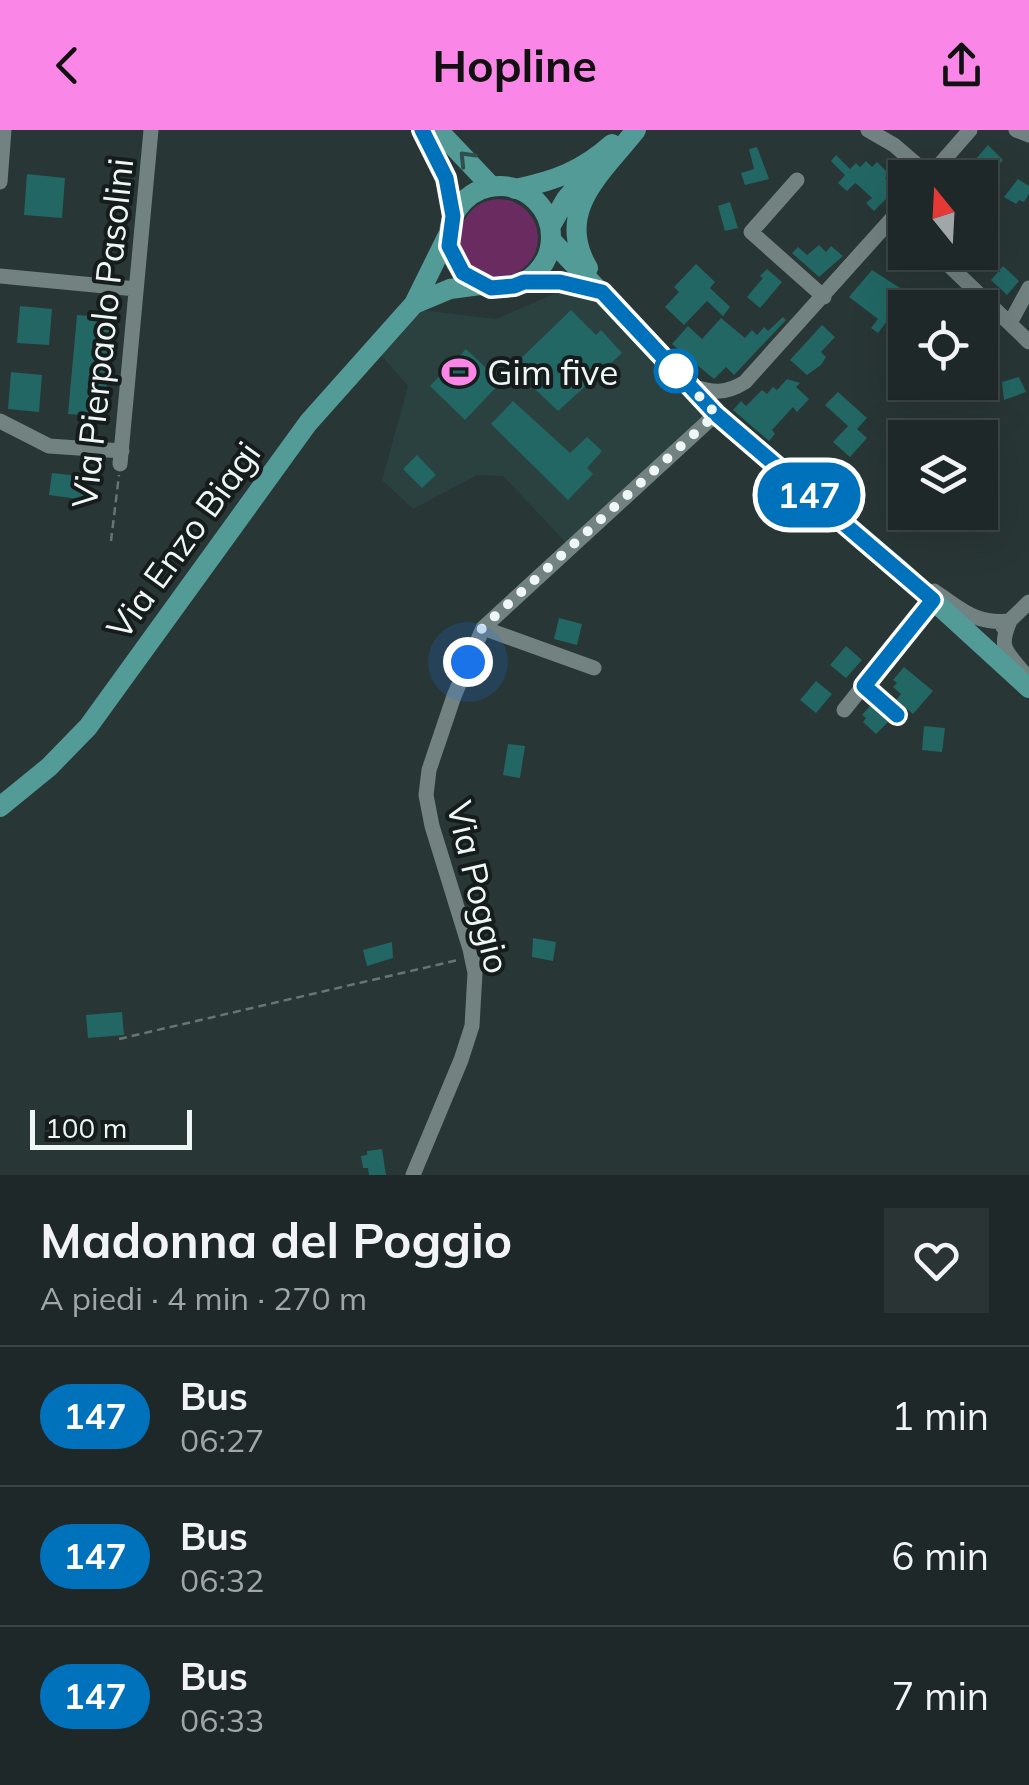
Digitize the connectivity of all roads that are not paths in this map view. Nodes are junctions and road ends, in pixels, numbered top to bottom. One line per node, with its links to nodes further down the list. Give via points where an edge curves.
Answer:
1 (4, 130): 13 (street)
2 (152, 130): 24 (street, Via Pierpaolo Pasolini)
3 (422, 130): 16 (main road, via 446,178)
4 (438, 130): 14 (main road, one-way to 4)
5 (632, 130): 15 (main road, via 578,171); 18 (main road, via 580,181); 25 (main road, via 592,184 576,219 579,254)
6 (868, 130): 10 (street)
7 (970, 130): 11 (street)
8 (1016, 130): 9 (street)
9 (1029, 135)
10 (910, 160)
11 (944, 160)
12 (797, 180): 26 (street, via 751,232)
13 (0, 182)
14 (492, 187): 15 (main road); 16 (main road, via 463,202)
15 (515, 188): 18 (main road, via 538,203)
16 (451, 226): 22 (main road, via 456,265); 27 (main road, Via Enzo Biagi)
17 (888, 230): 26 (street)
18 (550, 233): 21 (main road, via 543,264); 25 (main road)
19 (954, 270): 28 (street)
20 (0, 276): 24 (street)
21 (524, 282): 22 (main road); 25 (main road)
22 (480, 285): 27 (main road, Via Enzo Biagi)
23 (1029, 288): 28 (street)
24 (136, 290): 32 (street, Via Pierpaolo Pasolini, via 121,457 48,446)
25 (602, 292): 30 (main road)
26 (824, 297): 30 (street, via 745,382 714,393)
27 (414, 304): 45 (main road, Via Enzo Biagi, via 308,423 88,728)
28 (1010, 323): 29 (street)
29 (1029, 342)
30 (690, 386): 31 (main road)
31 (716, 414): 33 (main road); 37 (street, Via Poggio)
32 (0, 421)
33 (900, 570): 34 (main road); 36 (street, via 976,620)
34 (933, 600): 38 (main road); 41 (street)
35 (1029, 602): 36 (street)
36 (1010, 621): 38 (street); 40 (street, via 1004,649)
37 (482, 628): 39 (street); 46 (street, Via Poggio, via 429,770 426,795 472,957 472,1026)
38 (984, 645): 42 (main road)
39 (594, 668)
40 (1029, 679)
41 (864, 686): 43 (street); 44 (street)
42 (1029, 688)
43 (844, 710)
44 (897, 715)
45 (0, 807)
46 (413, 1175)

